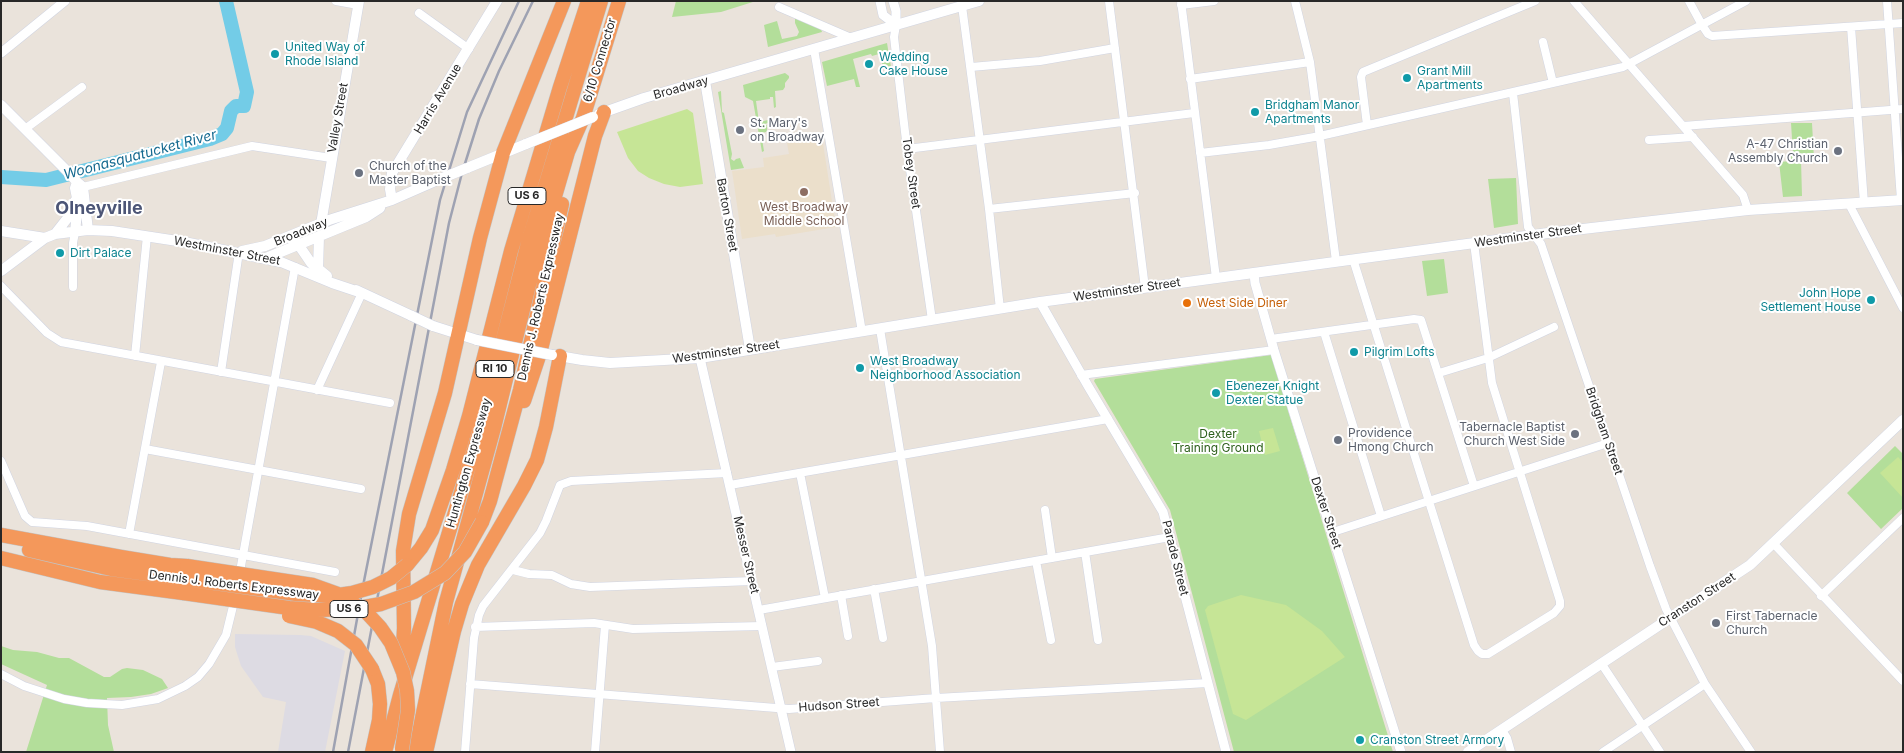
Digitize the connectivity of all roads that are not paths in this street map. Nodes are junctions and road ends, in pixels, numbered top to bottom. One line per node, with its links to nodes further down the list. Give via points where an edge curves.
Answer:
1 (65, 1): 36 (street)
2 (336, 1): 21 (street)
3 (496, 1): 34 (main road, Harris Avenue)
4 (564, 1): 60 (highway)
5 (579, 1): 49 (highway, via 558,71)
6 (588, 1): 49 (highway, Dennis J. Roberts Expressway / US 6)
7 (601, 1): 180 (highway, Huntington Expressway / RI 10, via 520,270 474,449)
8 (619, 1): 50 (highway, 6/10 Connector / US 6)
9 (880, 1): 28 (street, via 884,15)
10 (893, 1): 28 (street, Tobey Street)
11 (979, 1): 23 (main road, Broadway)
12 (1109, 1): 33 (street)
13 (1214, 1): 22 (street)
14 (1305, 1): 20 (street)
15 (1535, 1): 52 (street, via 1363,72)
16 (1574, 1): 38 (street)
17 (1689, 1): 29 (street)
18 (1746, 1): 29 (street)
19 (1887, 1): 27 (street)
20 (1296, 2): 37 (street)
21 (358, 3): 62 (main road, Valley Street)
22 (1181, 3): 40 (street)
23 (962, 6): 28 (main road, Broadway); 39 (street)
24 (779, 7): 31 (street)
25 (419, 13): 34 (street)
26 (1903, 23): 27 (street)
27 (1888, 24): 30 (street); 46 (street)
28 (896, 25): 31 (main road, Broadway); 59 (street, Tobey Street, via 894,37)
29 (1702, 25): 30 (street, via 1712,36); 38 (street)
30 (1851, 27): 48 (street)
31 (851, 38): 35 (main road, Broadway)
32 (1543, 42): 42 (street)
33 (1115, 48): 39 (street, via 1040,61); 51 (street)
34 (469, 49): 65 (main road, Harris Avenue, via 392,173)
35 (814, 49): 41 (main road, Broadway); 104 (street)
36 (1, 52)
37 (1310, 62): 40 (street); 55 (street)
38 (1629, 65): 42 (street); 53 (street)
39 (971, 67): 57 (street)
40 (1190, 79): 47 (street)
41 (705, 81): 50 (main road, Broadway); 108 (main road, Barton Street)
42 (1553, 83): 44 (street)
43 (82, 87): 54 (street)
44 (1512, 92): 52 (street); 76 (street, Bridgham Street, via 1528,227)
45 (1, 105): 54 (main road)
46 (1899, 110): 48 (street); 66 (street)
47 (1194, 113): 51 (street); 61 (street)
48 (1857, 113): 53 (street); 67 (street)
49 (551, 114): 153 (highway, Dennis J. Roberts Expressway / US 6, bridge, via 453,470 432,530 422,548 391,578 373,587 331,596 296,594)
50 (593, 116): 60 (main road, Broadway, bridge); 123 (highway, Dennis J. Roberts Expressway / US 6, via 576,153); 123 (highway, via 595,136 537,365); 185 (highway, Huntington Expressway / RI 10, via 568,152)
51 (1124, 122): 57 (street); 64 (street)
52 (1367, 124): 55 (street)
53 (1683, 126): 56 (street)
54 (25, 129): 63 (main road)
55 (1320, 136): 61 (street); 87 (street)
56 (1693, 137): 58 (street); 70 (street, via 1743,195)
57 (980, 140): 59 (street); 69 (street)
58 (1649, 140)
59 (907, 149): 100 (street, Tobey Street)
60 (503, 153): 65 (main road, Broadway, bridge); 106 (highway)
61 (1200, 153): 92 (street)
62 (331, 158): 63 (street, via 258,146); 71 (main road, Valley Street)
63 (79, 188): 72 (main road); 74 (main road); 77 (main road, via 70,215)
64 (1134, 193): 69 (street); 95 (street)
65 (392, 200): 71 (main road, Broadway); 79 (main road, Broadway, via 366,217)
66 (1902, 200): 67 (main road, Westminster Street)
67 (1864, 203): 68 (main road, Westminster Street)
68 (1850, 204): 70 (main road, Westminster Street); 98 (street)
69 (989, 209): 99 (street)
70 (1748, 210): 76 (main road, Westminster Street)
71 (322, 224): 79 (street, Valley Street); 80 (main road, Broadway)
72 (88, 230): 74 (main road, Westminster Street); 78 (main road, Westminster Street)
73 (1, 231): 75 (main road)
74 (75, 232): 77 (main road, Westminster Street); 94 (street)
75 (16, 233): 77 (main road); 84 (main road, via 23,243)
76 (1535, 235): 81 (main road, Westminster Street); 124 (street, Bridgham Street, via 1541,244)
77 (50, 236): 84 (main road)
78 (147, 236): 83 (main road, Westminster Street); 110 (street)
79 (319, 236): 82 (main road, Broadway); 89 (main road)
80 (288, 237): 82 (main road, Westminster Street); 83 (main road, Broadway)
81 (1474, 243): 86 (main road, Westminster Street); 113 (street)
82 (298, 244): 85 (main road, Broadway); 89 (main road, Westminster Street)
83 (239, 252): 85 (main road, Westminster Street); 115 (street)
84 (21, 255): 90 (main road)
85 (265, 258): 88 (main road, Westminster Street)
86 (1354, 259): 87 (main road, Westminster Street); 101 (street)
87 (1336, 262): 91 (main road, Westminster Street)
88 (295, 267): 96 (main road, Westminster Street); 118 (street)
89 (318, 270): 96 (main road, Westminster Street)
90 (1, 271)
91 (1254, 273): 92 (main road, Westminster Street); 107 (street, Dexter Street)
92 (1216, 278): 95 (main road, Westminster Street)
93 (1, 286): 110 (street, via 55,339)
94 (73, 287)
95 (1145, 288): 97 (main road, Westminster Street)
96 (362, 293): 106 (main road, Westminster Street, bridge); 119 (street)
97 (1040, 302): 99 (main road, Westminster Street); 117 (street, Parade Street)
98 (1903, 308)
99 (1000, 309): 100 (main road, Westminster Street)
100 (932, 320): 103 (main road, Westminster Street)
101 (1374, 325): 105 (street); 116 (street, via 1421,320); 135 (street)
102 (1554, 327): 113 (street)
103 (880, 329): 104 (main road, Westminster Street); 126 (street)
104 (862, 332): 108 (main road, Westminster Street)
105 (1324, 332): 107 (street); 137 (street)
106 (458, 335): 111 (main road, Westminster Street, bridge); 180 (highway, via 405,534)
107 (1271, 339): 109 (street, Dexter Street)
108 (750, 349): 112 (main road, Westminster Street)
109 (1274, 350): 117 (street); 139 (street, Dexter Street)
110 (135, 356): 114 (street)
111 (556, 356): 112 (main road, Westminster Street, via 610,362); 188 (highway, via 546,427 537,460 478,565 458,617)
112 (700, 358): 130 (street, Messer Street)
113 (1488, 358): 116 (street); 129 (street, via 1492,383)
114 (161, 362): 115 (street); 125 (street)
115 (221, 372): 118 (street)
116 (1439, 373): 133 (street)
117 (1081, 375): 121 (street, Parade Street)
118 (274, 382): 119 (street); 128 (street)
119 (317, 390): 120 (street)
120 (390, 403)
121 (1108, 419): 126 (street); 142 (street, Parade Street, via 1164,512)
122 (1903, 420): 144 (main road, Cranston Street)
123 (507, 436): 158 (highway, Dennis J. Roberts Expressway / US 6, bridge, via 490,501 465,552 439,577 408,595 374,605 339,610 303,610)
124 (1608, 443): 129 (street); 163 (street, Bridgham Street)
125 (145, 449): 128 (street); 140 (street)
126 (899, 456): 131 (street); 156 (street)
127 (1, 462): 140 (street, via 29,521)
128 (258, 470): 134 (street); 146 (street)
129 (1519, 472): 133 (street); 135 (street, via 1560,606 1493,652 1482,654 1474,645)
130 (727, 473): 132 (street, Messer Street); 151 (street, via 562,484 544,527)
131 (800, 473): 132 (street); 161 (street)
132 (730, 485): 155 (street, Messer Street)
133 (1474, 486): 135 (street)
134 (360, 489)
135 (1428, 500): 137 (street)
136 (1045, 510): 148 (street)
137 (1381, 516): 139 (street)
138 (1903, 518): 160 (street)
139 (1332, 532): 194 (street, Dexter Street)
140 (129, 534): 146 (street)
141 (1, 535): 153 (highway, via 121,557)
142 (1170, 537): 145 (street); 176 (street, Parade Street)
143 (1, 542): 153 (highway, Dennis J. Roberts Expressway / US 6, via 97,566)
144 (1773, 544): 160 (street); 163 (main road, Cranston Street, via 1750,565)
145 (1084, 552): 148 (street); 170 (street)
146 (243, 555): 152 (street); 174 (street, via 226,635 203,672 176,691 158,699 122,705 87,703 24,686)
147 (1, 558): 154 (highway, Dennis J. Roberts Expressway / US 6)
148 (1052, 558): 149 (street)
149 (1036, 561): 156 (street); 169 (street)
150 (1, 568): 154 (highway)
151 (512, 570): 155 (street, via 552,575 587,587); 166 (street, via 483,606)
152 (335, 572)
153 (186, 573): 185 (highway, bridge, via 313,585 341,595 366,612 391,643 403,672 408,710)
154 (86, 579): 158 (highway, Dennis J. Roberts Expressway / US 6)
155 (752, 581): 162 (street, Messer Street)
156 (920, 581): 157 (street); 181 (street, via 932,646)
157 (874, 589): 159 (street); 168 (street)
158 (183, 593): 186 (highway, bridge, via 312,620 352,641 364,655 378,684 379,720)
159 (841, 595): 161 (street); 167 (street)
160 (1821, 596): 175 (street)
161 (825, 598): 162 (street)
162 (759, 610): 165 (street, Messer Street)
163 (1670, 617): 172 (main road, Cranston Street); 178 (street, Bridgham Street)
164 (605, 625): 165 (street, via 629,629); 166 (street); 179 (street)
165 (762, 626): 173 (street, Messer Street)
166 (476, 627): 177 (street)
167 (848, 636)
168 (883, 638)
169 (1051, 640)
170 (1098, 640)
171 (818, 661): 173 (street)
172 (1601, 664): 183 (street); 184 (main road, Cranston Street)
173 (772, 668): 182 (street, Messer Street)
174 (1, 674)
175 (1903, 681)
176 (1208, 683): 181 (street, Hudson Street); 193 (street, Parade Street)
177 (470, 684): 179 (street, Hudson Street); 189 (street)
178 (1705, 684): 183 (street); 199 (street, Bridgham Street)
179 (599, 694): 182 (street, Hudson Street); 190 (street)
180 (400, 695): 187 (highway, Huntington Expressway / RI 10)
181 (936, 698): 182 (street, Hudson Street); 192 (street)
182 (781, 709): 191 (street, Messer Street)
183 (1642, 726): 197 (street); 198 (street)
184 (1502, 730): 195 (main road, Cranston Street); 196 (street)
185 (406, 751)
186 (372, 752)
187 (385, 752)
188 (426, 752)
189 (465, 752)
190 (595, 752)
191 (791, 752)
192 (940, 752)
193 (1226, 752)
194 (1401, 752)
195 (1468, 752)
196 (1511, 752)
197 (1603, 752)
198 (1660, 752)
199 (1750, 752)

